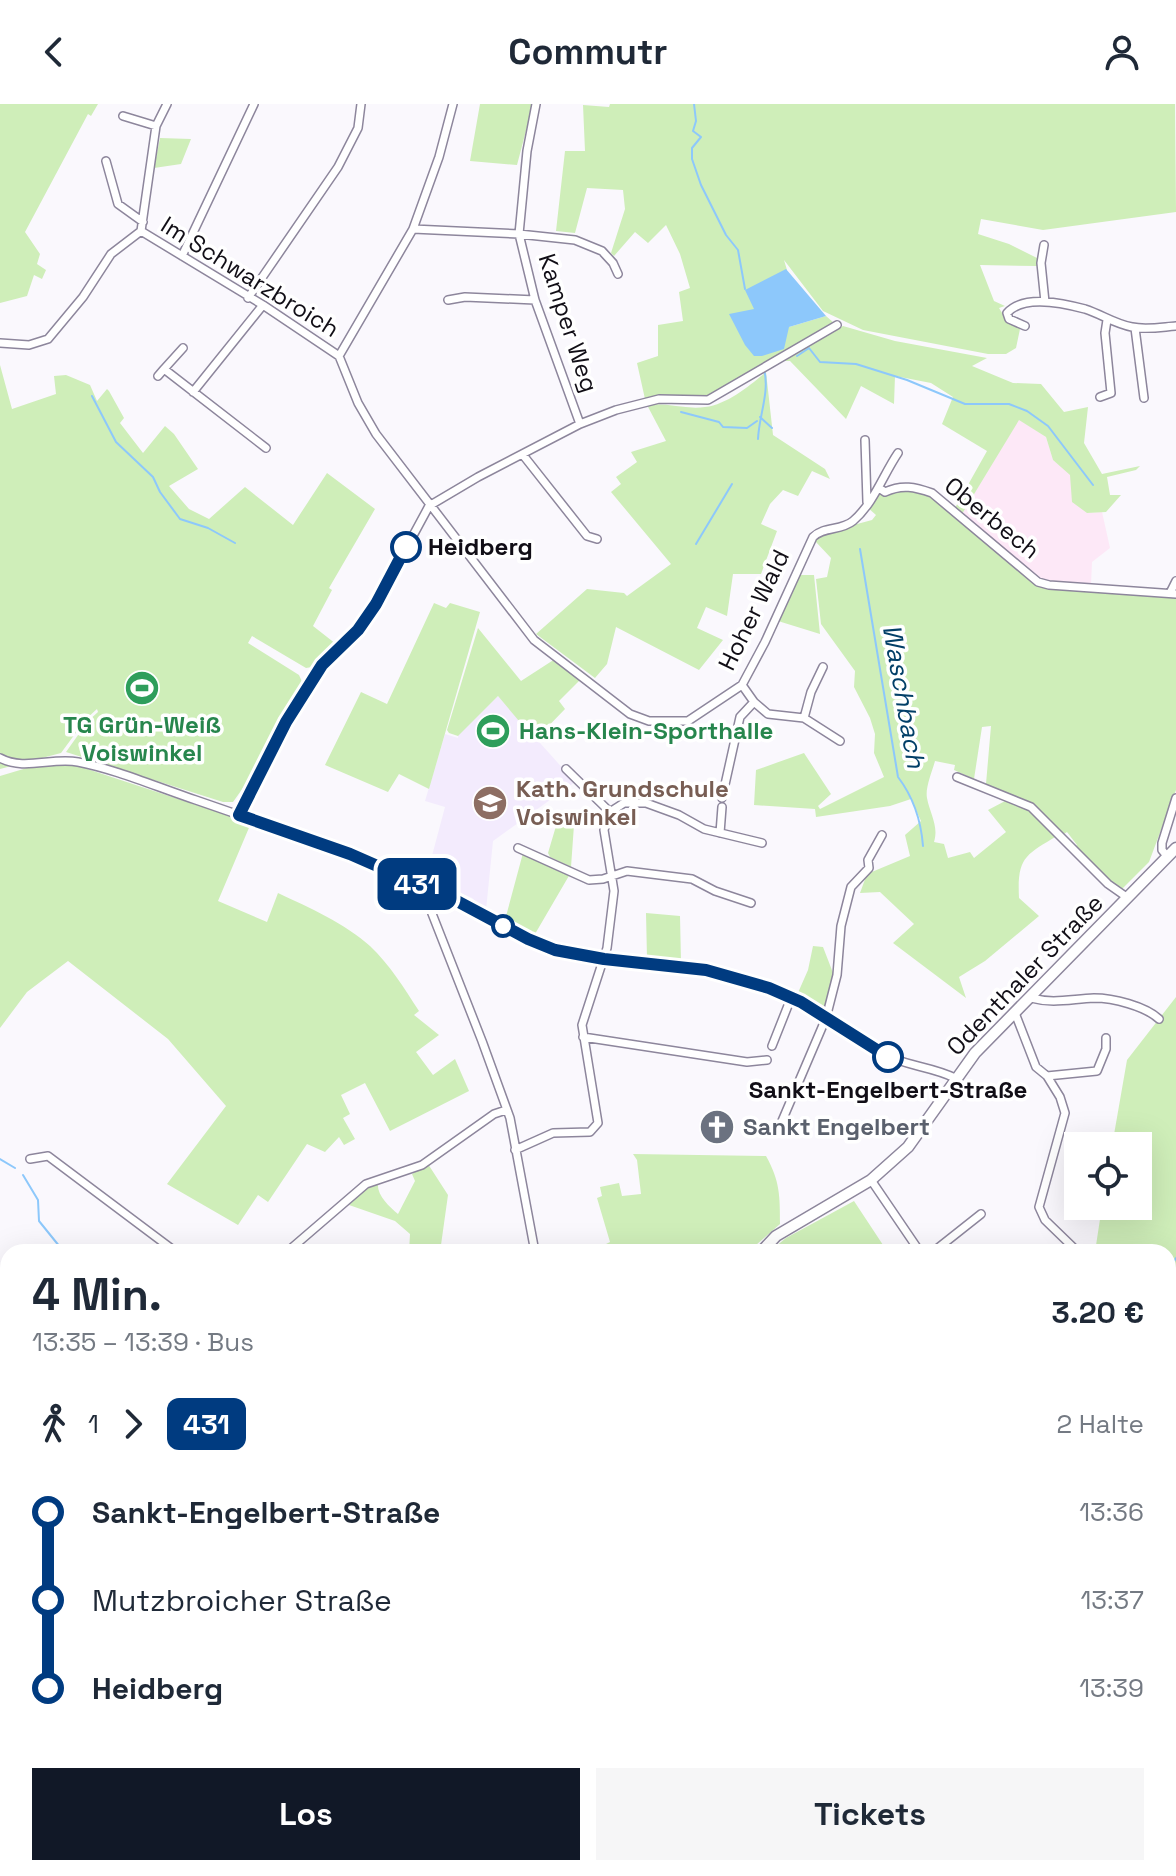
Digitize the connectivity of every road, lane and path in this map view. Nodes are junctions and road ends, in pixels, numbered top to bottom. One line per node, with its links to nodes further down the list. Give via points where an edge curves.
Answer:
1 (167, 104): 7 (street)
2 (254, 104): 14 (street)
3 (361, 104): 16 (street, via 358,128 338,167)
4 (453, 104): 10 (street)
5 (536, 104): 12 (street, Kamper Weg)
6 (123, 116): 7 (street)
7 (156, 126): 9 (street)
8 (106, 161): 9 (street, Im Schwarzbroich, via 118,204)
9 (143, 222): 11 (street)
10 (413, 229): 12 (street); 28 (street)
11 (141, 231): 14 (street, Im Schwarzbroich); 26 (street, Im Schwarzbroich, via 111,254 48,339 29,345)
12 (519, 234): 15 (street, via 589,244 602,251); 18 (street, Kamper Weg)
13 (1044, 245): 19 (street)
14 (182, 256): 16 (street, Im Schwarzbroich)
15 (618, 274)
16 (248, 298): 20 (street, Im Schwarzbroich)
17 (448, 300): 18 (street)
18 (535, 300): 32 (street, Kamper Weg)
19 (1045, 302): 21 (street, via 1088,310); 23 (street, via 1010,309 1009,319)
20 (263, 305): 28 (street, Im Schwarzbroich); 29 (street)
21 (1107, 320): 25 (street); 30 (street, via 1111,393)
22 (837, 325): 32 (street, Kamper Weg, via 708,400 659,399)
23 (1025, 326)
24 (1176, 326): 25 (street)
25 (1135, 328): 31 (street)
26 (0, 343)
27 (183, 348): 29 (street, via 161,372)
28 (339, 356): 39 (street, Hoher Wald, via 376,434)
29 (193, 392): 34 (street)
30 (1100, 397)
31 (1144, 398)
32 (580, 424): 36 (street, Kamper Weg)
33 (865, 440): 38 (street)
34 (266, 448)
35 (898, 453): 37 (street)
36 (523, 455): 39 (street, Kamper Weg); 40 (street, via 587,536)
37 (879, 488): 38 (street); 42 (street, Oberbech, via 886,492 915,487 932,493 1038,582)
38 (867, 502): 44 (street, Hoher Wald, via 852,521 813,537)
39 (429, 506): 44 (street, Hoher Wald, via 534,640 630,714 649,721 688,721); 55 (street, via 376,604 322,665 286,722)
40 (597, 539)
41 (1176, 581): 42 (street)
42 (1173, 594)
43 (823, 667): 46 (street)
44 (742, 685): 45 (street)
45 (754, 702): 46 (street, via 776,717); 51 (street, via 740,717)
46 (804, 718): 47 (street)
47 (840, 741)
48 (4, 760): 55 (street, via 76,761)
49 (566, 769): 54 (street)
50 (957, 777): 64 (street, via 1031,807)
51 (722, 798)
52 (1176, 798): 61 (street, via 1161,845)
53 (722, 807): 56 (street)
54 (610, 812): 56 (street, via 624,803 646,803); 62 (street, via 604,830)
55 (239, 815): 63 (street, via 350,854)
56 (720, 833): 58 (street)
57 (882, 835): 70 (street, via 869,868 848,895)
58 (762, 843)
59 (518, 848): 62 (street, via 589,880)
60 (1176, 848): 61 (main road, Odenthaler Straße)
61 (1167, 856): 64 (main road, Odenthaler Straße)
62 (612, 876): 65 (street, via 627,871 692,879); 66 (street)
63 (437, 893): 66 (street, via 555,950); 78 (street, via 431,911)
64 (1128, 898): 68 (main road, Odenthaler Straße)
65 (751, 903)
66 (604, 959): 67 (street, via 706,970); 72 (street, via 583,1018)
67 (791, 998): 70 (street); 74 (street)
68 (1031, 998): 69 (main road, Odenthaler Straße); 71 (street, via 1109,999)
69 (1015, 1013): 76 (street, via 1036,1067); 77 (main road, Odenthaler Straße)
70 (826, 1018): 77 (street, via 888,1057); 79 (street)
71 (1159, 1019)
72 (583, 1037): 75 (street, via 747,1062); 80 (street, via 597,1127 588,1133 553,1133)
73 (1106, 1038): 76 (street, via 1097,1071)
74 (772, 1046)
75 (767, 1060)
76 (1047, 1076): 90 (street, via 1065,1113 1039,1207)
77 (955, 1078): 82 (main road, Odenthaler Straße, via 908,1147)
78 (506, 1110): 80 (street); 85 (street, via 422,1165 366,1184)
79 (782, 1121)
80 (515, 1150): 86 (street)
81 (30, 1159): 84 (street, via 48,1156)
82 (871, 1180): 87 (main road, Odenthaler Straße); 88 (street)
83 (981, 1214): 89 (street)
84 (165, 1244)
85 (296, 1244)
86 (533, 1244)
87 (768, 1244)
88 (915, 1244)
89 (943, 1244)
90 (1070, 1244)

